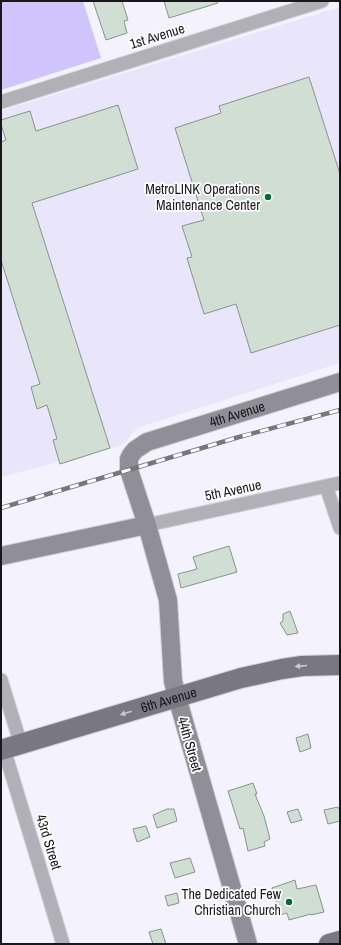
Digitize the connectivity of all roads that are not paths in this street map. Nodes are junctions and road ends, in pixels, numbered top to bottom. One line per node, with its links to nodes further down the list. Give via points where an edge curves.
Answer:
1 (322, 1): 2 (street, 1st Avenue)
2 (1, 102)
3 (340, 382): 4 (street, 4th Avenue, via 147,442)
4 (135, 450): 7 (street, 44th Street, via 129,459 129,470)
5 (340, 483): 6 (street, 5th Avenue)
6 (326, 486): 7 (street, 5th Avenue); 8 (street)
7 (147, 524): 9 (street); 12 (street, 44th Street, via 168,600 173,681)
8 (340, 528)
9 (1, 556)
10 (340, 665): 12 (main road, 6th Avenue, one-way to 12, via 282,669)
11 (1, 680): 13 (street, 43rd Street)
12 (177, 697): 13 (main road, 6th Avenue, one-way to 13); 16 (street, 44th Street)
13 (9, 748): 15 (street, 43rd Street)
14 (340, 941): 17 (main road)
15 (63, 944)
16 (248, 944)
17 (329, 944)

